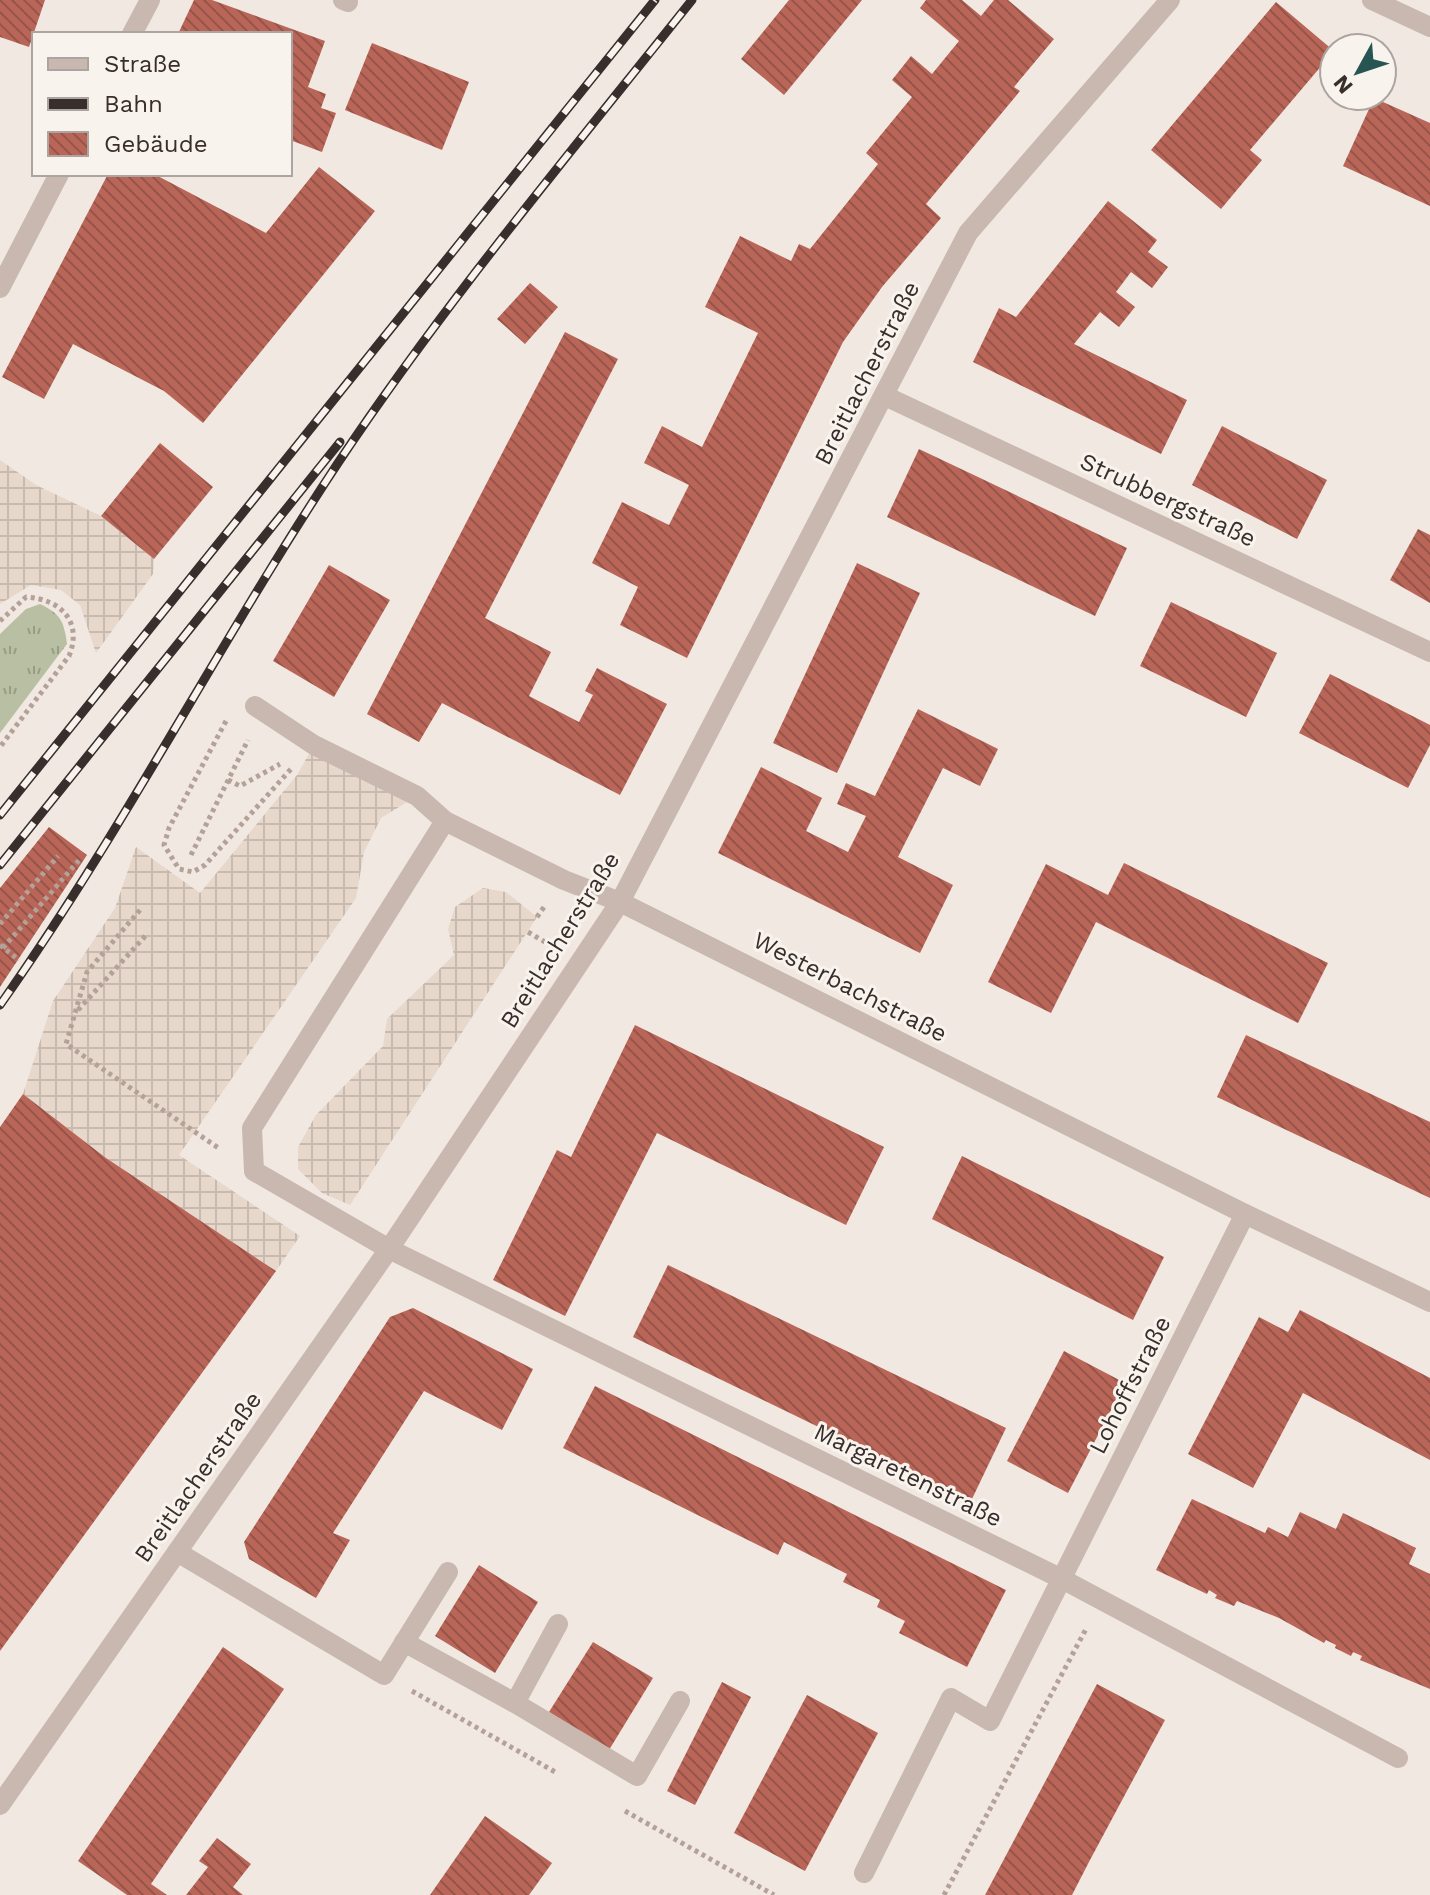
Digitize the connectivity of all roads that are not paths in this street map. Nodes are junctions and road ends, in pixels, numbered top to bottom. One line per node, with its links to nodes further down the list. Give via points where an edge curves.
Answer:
1 (150, 0): 5 (street)
2 (1170, 0): 8 (street, Breitlacherstraße, via 968,233)
3 (1372, 0): 4 (street)
4 (1430, 27)
5 (133, 32)
6 (58, 176): 7 (street)
7 (0, 288)
8 (885, 396): 9 (street, Strubbergstraße); 12 (street, Breitlacherstraße)
9 (1430, 652)
10 (255, 706): 11 (street, Westerbachstraße, via 314,745 417,796)
11 (445, 821): 12 (street, Westerbachstraße); 14 (street, Margaretenstraße, via 252,1128 254,1171)
12 (620, 902): 13 (street, Westerbachstraße); 14 (street, Breitlacherstraße)
13 (1245, 1214): 15 (street, Westerbachstraße); 18 (street, Lohoffstraße)
14 (389, 1249): 16 (street, Breitlacherstraße); 18 (street, Margaretenstraße)
15 (1430, 1302)
16 (177, 1552): 20 (street, via 384,1675); 24 (street, Breitlacherstraße)
17 (448, 1572): 20 (street)
18 (1062, 1579): 23 (street, Margaretenstraße); 25 (street, Lohoffstraße, via 990,1721 951,1698)
19 (558, 1624): 22 (street)
20 (404, 1642): 22 (street)
21 (680, 1701): 22 (street, via 637,1776)
22 (515, 1703)
23 (1398, 1758)
24 (0, 1805)
25 (864, 1873)

